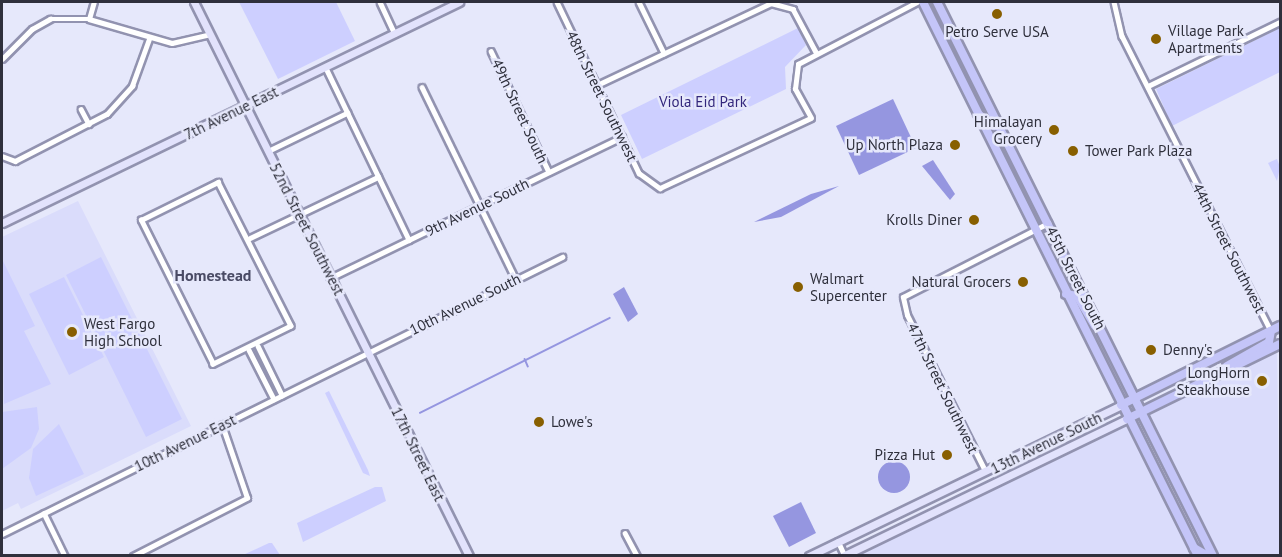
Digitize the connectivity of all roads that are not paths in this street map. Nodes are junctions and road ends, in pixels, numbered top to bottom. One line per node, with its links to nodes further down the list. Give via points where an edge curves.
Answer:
1 (94, 2): 11 (street)
2 (194, 2): 13 (street)
3 (380, 2): 14 (street)
4 (459, 2): 14 (street, 7th Avenue East)
5 (557, 2): 22 (street, 48th Street Southwest)
6 (639, 2): 18 (street)
7 (917, 2): 17 (street)
8 (923, 2): 19 (main road, 45th Street South)
9 (937, 2): 26 (main road, 45th Street South)
10 (1114, 2): 23 (street, 44th Street Southwest, via 1122,36)
11 (89, 19): 15 (street); 20 (street, via 50,19 32,29)
12 (1281, 22): 23 (street)
13 (210, 34): 15 (street, via 187,43); 25 (street)
14 (395, 34): 21 (street, 7th Avenue East)
15 (149, 39): 30 (street, via 122,101)
16 (491, 51): 35 (street, 49th Street South)
17 (816, 52): 18 (street, via 793,9 778,2); 31 (street, 48th Street Southwest, via 798,64 793,80 811,118 667,187 653,186 639,173)
18 (664, 53): 22 (street)
19 (948, 53): 26 (main road, via 976,102); 29 (main road, 45th Street South)
20 (2, 59)
21 (326, 69): 25 (street, 7th Avenue East); 28 (street)
22 (597, 85): 31 (street, 48th Street Southwest)
23 (1148, 86): 51 (street, 44th Street Southwest)
24 (422, 87): 37 (street)
25 (246, 105): 32 (street, 52nd Street Southwest); 39 (street, 7th Avenue East)
26 (990, 108): 34 (main road, 45th Street South)
27 (81, 109): 30 (street)
28 (347, 113): 32 (street); 36 (street)
29 (978, 114): 34 (main road, via 988,117); 41 (main road, 45th Street South)
30 (89, 124): 33 (street, via 15,161)
31 (622, 137): 35 (street, 9th Avenue South)
32 (268, 151): 38 (street, 52nd Street Southwest)
33 (2, 156)
34 (1021, 169): 40 (main road, 45th Street South)
35 (549, 172): 37 (street, 9th Avenue South)
36 (378, 177): 38 (street); 43 (street)
37 (480, 205): 43 (street, 9th Avenue South); 47 (street)
38 (300, 213): 42 (street); 46 (street, 52nd Street Southwest)
39 (2, 223)
40 (1048, 223): 41 (street); 48 (main road, 45th Street South)
41 (1034, 230): 45 (main road, 45th Street South); 66 (street, 47th Street Southwest, via 906,292 903,303)
42 (250, 238): 53 (street, via 291,326); 56 (street, via 218,182 141,219 213,364)
43 (409, 240): 46 (street, 9th Avenue South)
44 (562, 257): 47 (street, 10th Avenue South)
45 (1047, 257): 48 (main road, via 1070,288); 49 (main road, 45th Street South)
46 (332, 277): 57 (street, 52nd Street Southwest)
47 (516, 280): 57 (street, 10th Avenue South)
48 (1081, 287): 55 (main road, 45th Street South)
49 (1066, 294): 55 (main road, via 1081,301); 62 (main road, 45th Street South)
50 (1281, 326): 51 (main road, 13th Avenue South)
51 (1271, 331): 58 (main road, via 1269,342); 60 (main road, 13th Avenue South)
52 (1281, 336): 54 (main road)
53 (258, 346): 56 (street); 59 (street)
54 (1280, 346): 58 (main road, 13th Avenue South)
55 (1111, 349): 60 (main road, 45th Street South)
56 (249, 350): 61 (street)
57 (368, 352): 59 (street, 10th Avenue East); 77 (street, 17th Street East)
58 (1212, 377): 63 (main road, 13th Avenue South)
59 (282, 395): 61 (street, 10th Avenue East)
60 (1136, 397): 62 (main road, 13th Avenue South); 63 (main road, 45th Street South)
61 (274, 399): 65 (street, 10th Avenue East)
62 (1121, 405): 64 (main road, 45th Street South); 66 (street, 13th Avenue South)
63 (1142, 411): 64 (main road, 13th Avenue South); 73 (main road, 45th Street South)
64 (1127, 419): 67 (main road, 45th Street South); 69 (street, 13th Avenue South)
65 (222, 425): 68 (street, 10th Avenue East); 76 (street, via 247,498)
66 (985, 473): 69 (street, via 981,483); 72 (street, 13th Avenue South)
67 (1158, 478): 73 (main road, via 1195,539); 74 (main road, 45th Street South)
68 (44, 513): 71 (street, 10th Avenue East); 75 (street)
69 (929, 514): 80 (street, 13th Avenue South)
70 (625, 533): 78 (street)
71 (2, 534)
72 (838, 541): 79 (street, 13th Avenue South); 80 (street)
73 (1206, 541): 82 (main road, 45th Street South)
74 (1196, 552): 81 (main road)
75 (65, 555)
76 (133, 555)
77 (468, 555)
78 (637, 555)
79 (809, 555)
80 (844, 555)
81 (1208, 555)
82 (1213, 555)

